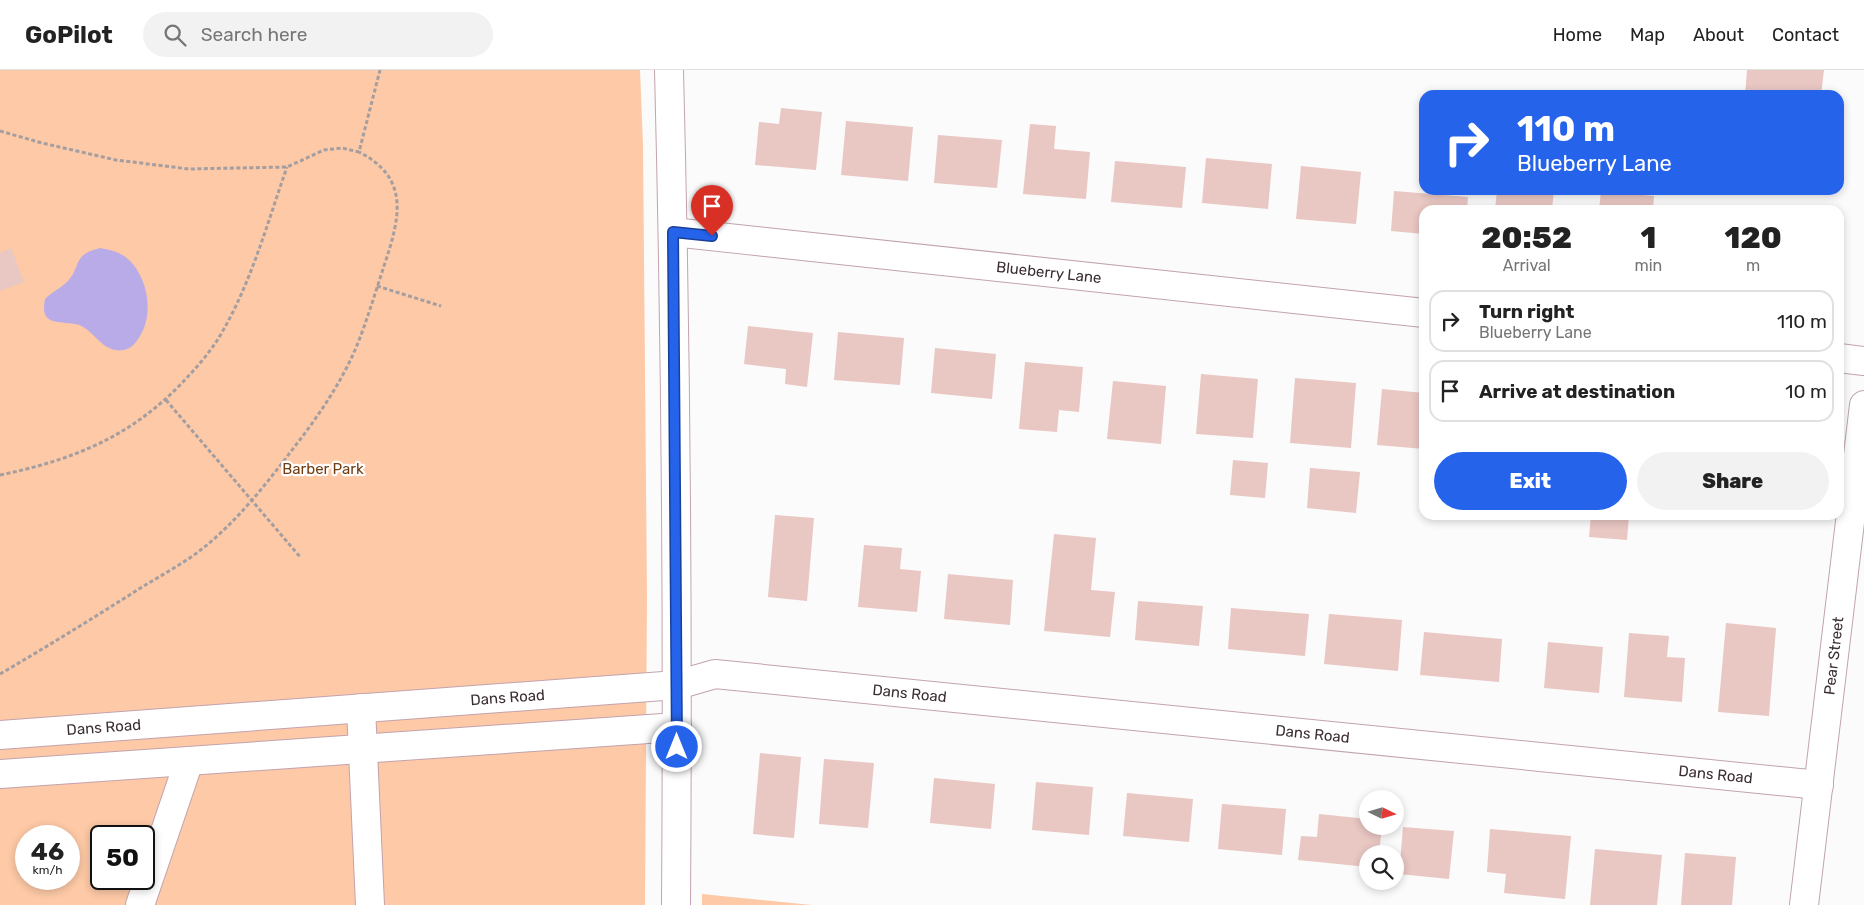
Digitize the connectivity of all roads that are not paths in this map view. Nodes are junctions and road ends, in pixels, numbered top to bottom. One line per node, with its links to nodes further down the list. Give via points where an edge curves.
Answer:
1 (669, 70): 2 (street)
2 (673, 232): 3 (street, Blueberry Lane); 7 (street)
3 (1419, 312)
4 (1844, 359): 5 (street)
5 (1864, 361)
6 (1864, 405): 14 (street, Pear Street)
7 (677, 685): 8 (street, Dans Road); 9 (street); 14 (street, Dans Road, via 715,674)
8 (360, 708): 10 (street, Dans Road); 11 (street)
9 (678, 727): 11 (street); 17 (street)
10 (0, 735)
11 (362, 749): 12 (street); 16 (street)
12 (190, 761): 13 (street); 15 (street)
13 (0, 774)
14 (1819, 786): 18 (street, Pear Street)
15 (140, 905)
16 (370, 905)
17 (676, 905)
18 (1804, 905)

